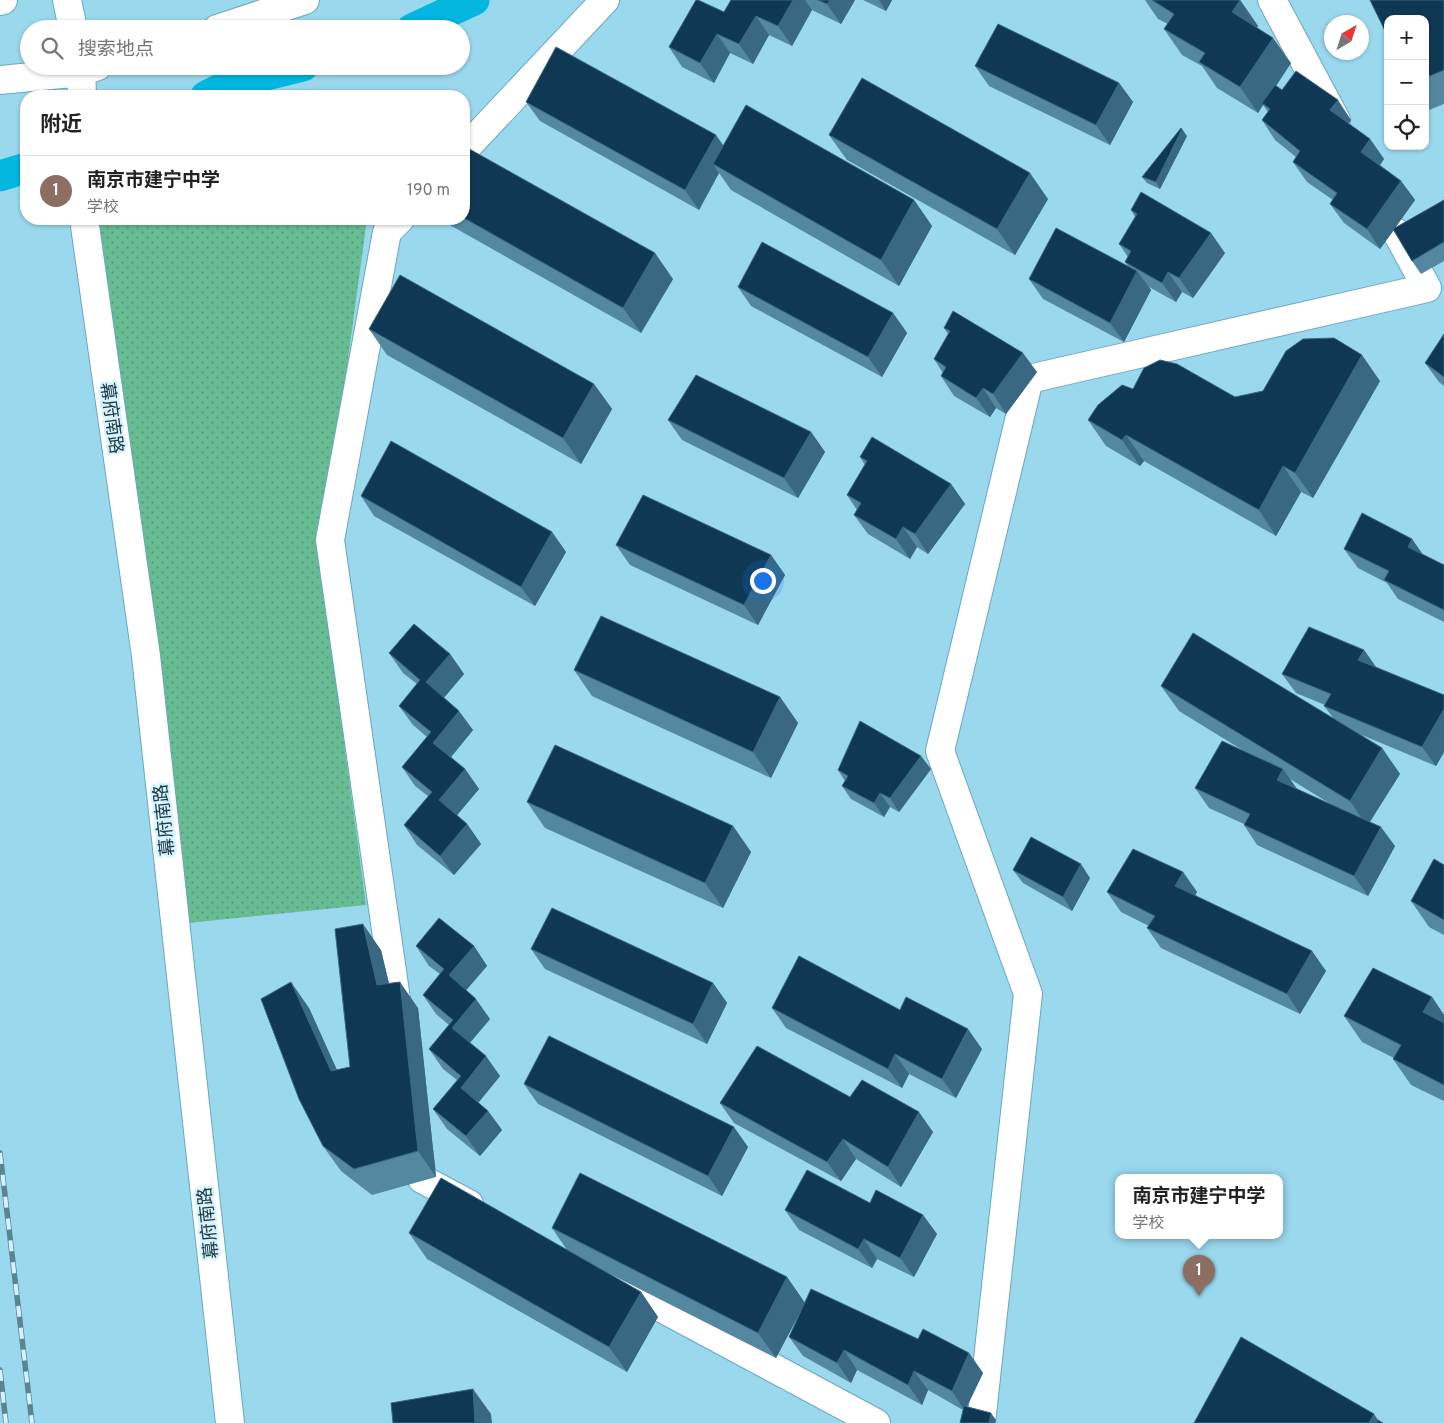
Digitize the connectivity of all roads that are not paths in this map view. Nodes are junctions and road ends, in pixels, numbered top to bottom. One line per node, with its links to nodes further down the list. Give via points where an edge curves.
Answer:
1 (67, 0): 6 (street)
2 (305, 0): 5 (street)
3 (605, 0): 11 (street)
4 (1272, 0): 10 (street)
5 (271, 6): 7 (street)
6 (71, 20)
7 (238, 20)
8 (85, 77): 9 (street)
9 (0, 80)
10 (1347, 140)
11 (470, 144)
12 (1385, 209): 21 (street, via 1427,288 1029,379 940,751 1028,994)
13 (85, 225): 19 (street, 幕府南路, via 146,656)
14 (394, 225): 15 (street, via 387,232 330,540)
15 (402, 1041)
16 (413, 1120): 17 (street, via 422,1179)
17 (492, 1216)
18 (588, 1268): 20 (street)
19 (230, 1423)
20 (876, 1423)
21 (981, 1423)

